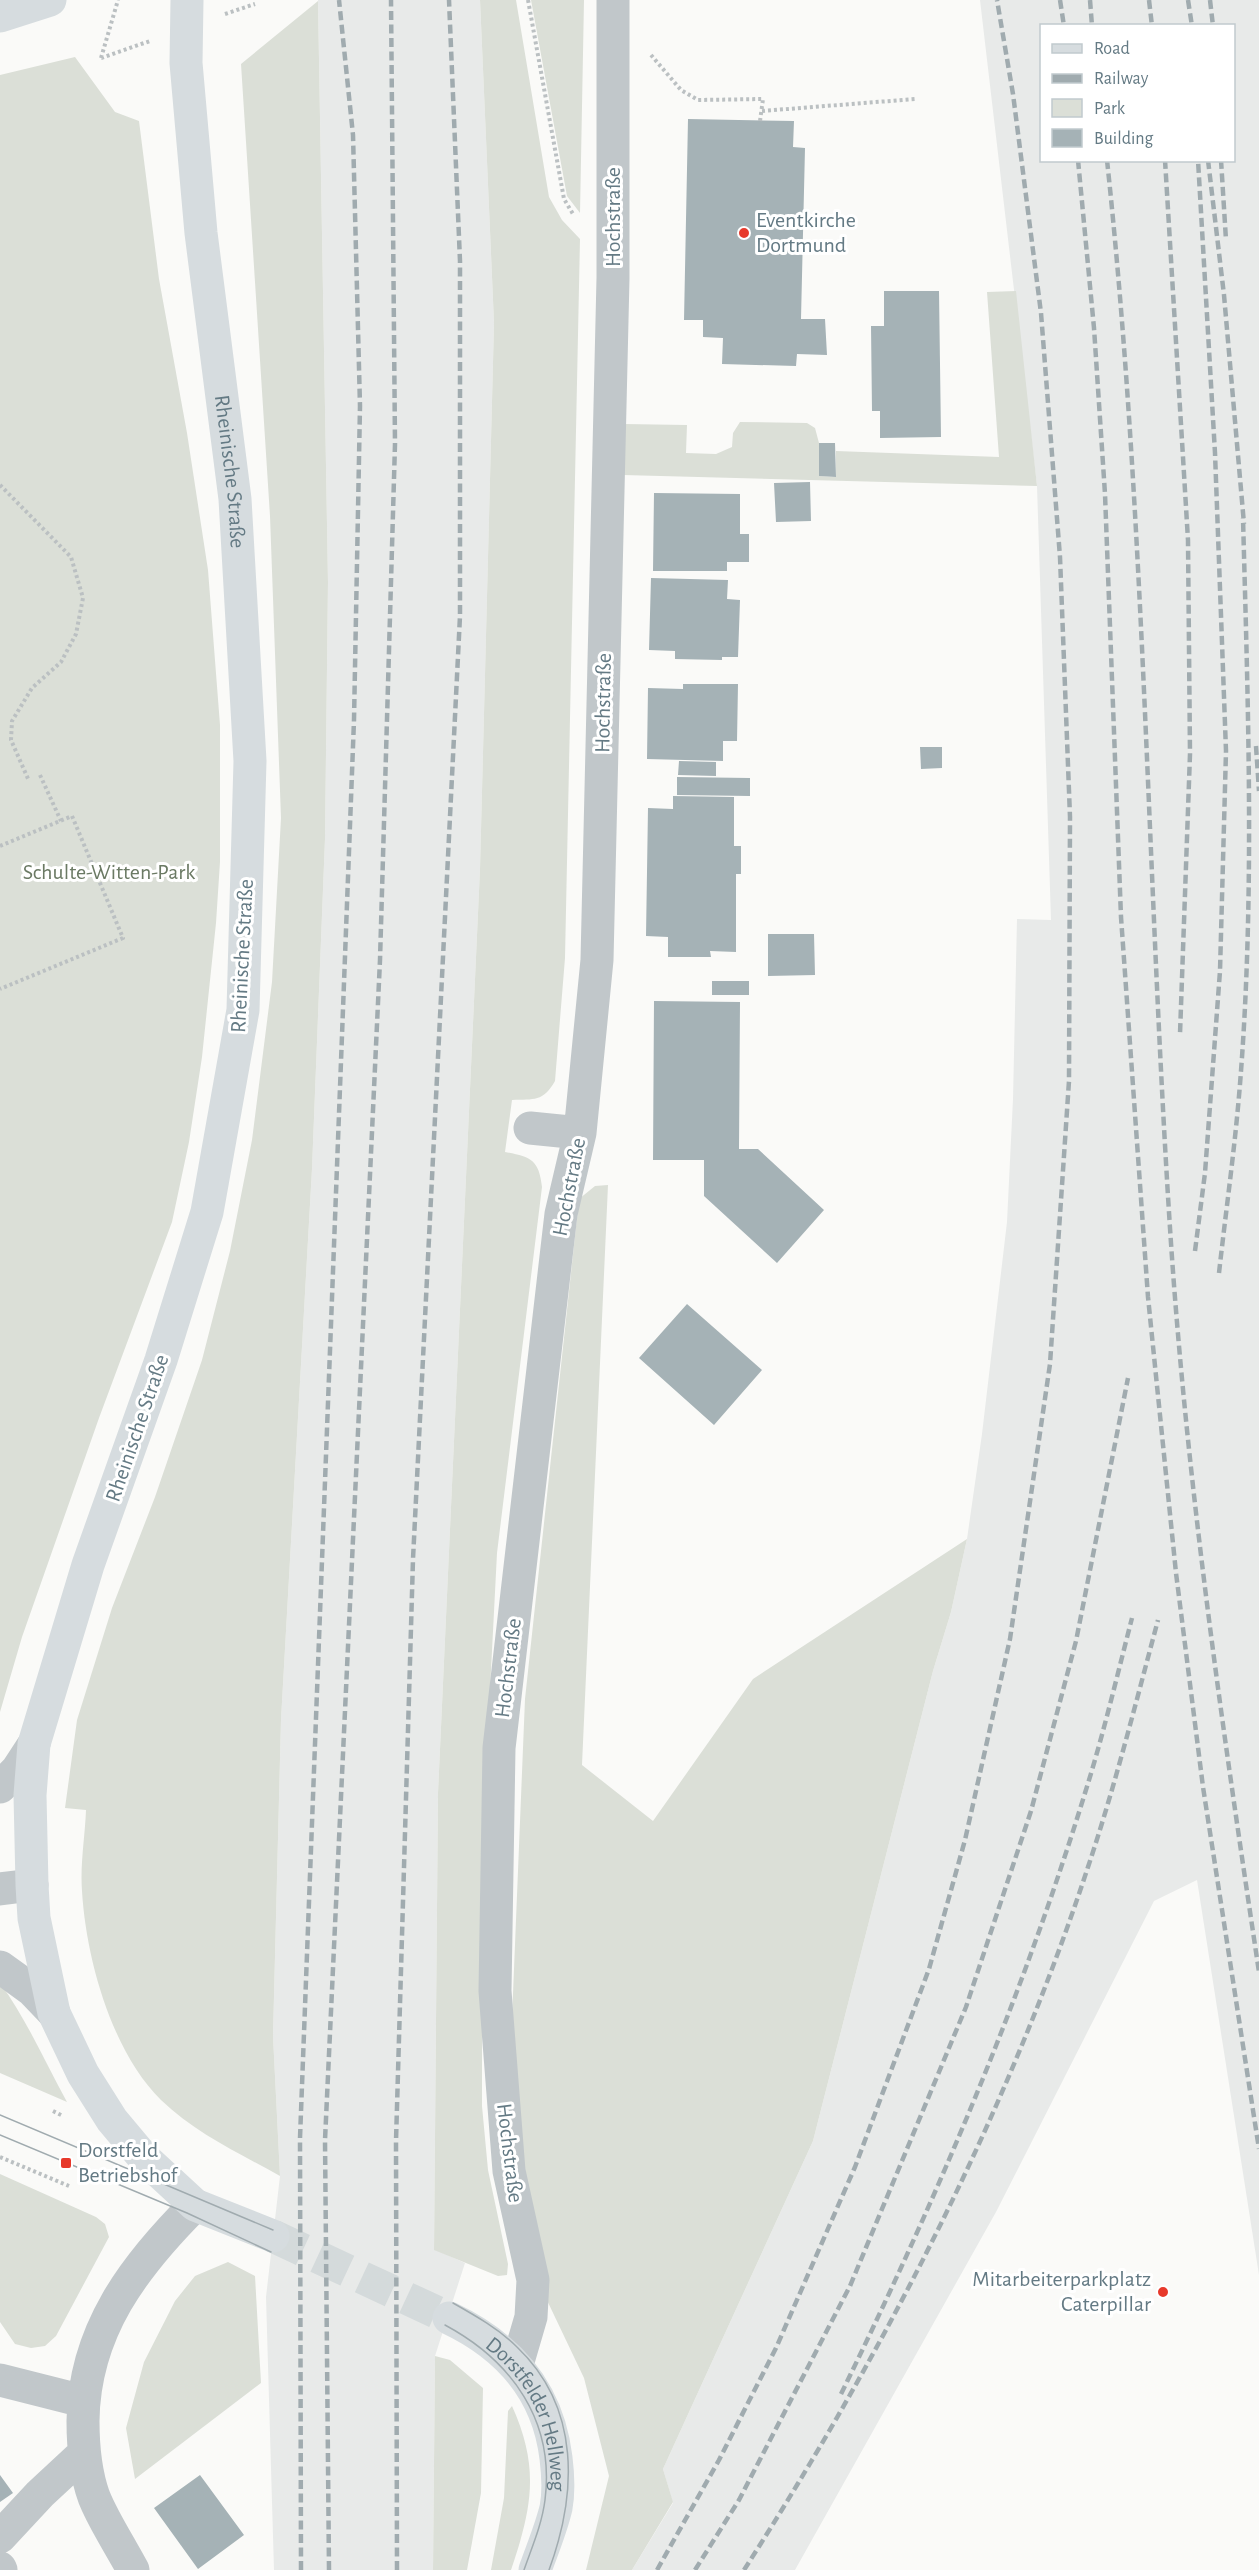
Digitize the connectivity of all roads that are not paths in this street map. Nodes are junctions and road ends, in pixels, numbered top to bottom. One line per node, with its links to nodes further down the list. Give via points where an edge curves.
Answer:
1 (50, 0): 4 (main road)
2 (187, 0): 7 (main road, Rheinische Straße, via 187,75 201,233 235,499 250,761 243,1010 207,1212 161,1359 88,1565)
3 (613, 0): 6 (street, Hochstraße, via 613,278 597,960)
4 (0, 16)
5 (530, 1128): 6 (street)
6 (580, 1133): 16 (street, Hochstraße, via 561,1214 499,1748 495,1991 509,2171 533,2280 531,2317)
7 (34, 1744): 8 (street); 9 (main road, Rheinische Straße, via 30,1795)
8 (0, 1787)
9 (32, 1885): 10 (street); 12 (main road, via 38,1940)
10 (0, 1889)
11 (0, 1967): 12 (street, via 32,1990)
12 (54, 2013): 13 (main road, via 83,2074 112,2120 143,2157)
13 (195, 2205): 14 (main road); 18 (street, via 153,2248 115,2302 90,2360)
14 (273, 2236)
15 (449, 2318): 16 (main road, Dorstfelder Hellweg, via 484,2337)
16 (517, 2365): 22 (main road, Dorstfelder Hellweg, via 530,2382 548,2422 558,2469 556,2508)
17 (0, 2380): 18 (street)
18 (83, 2401): 19 (street)
19 (82, 2455): 20 (street); 21 (street, via 95,2498)
20 (0, 2537)
21 (133, 2570)
22 (535, 2570)

